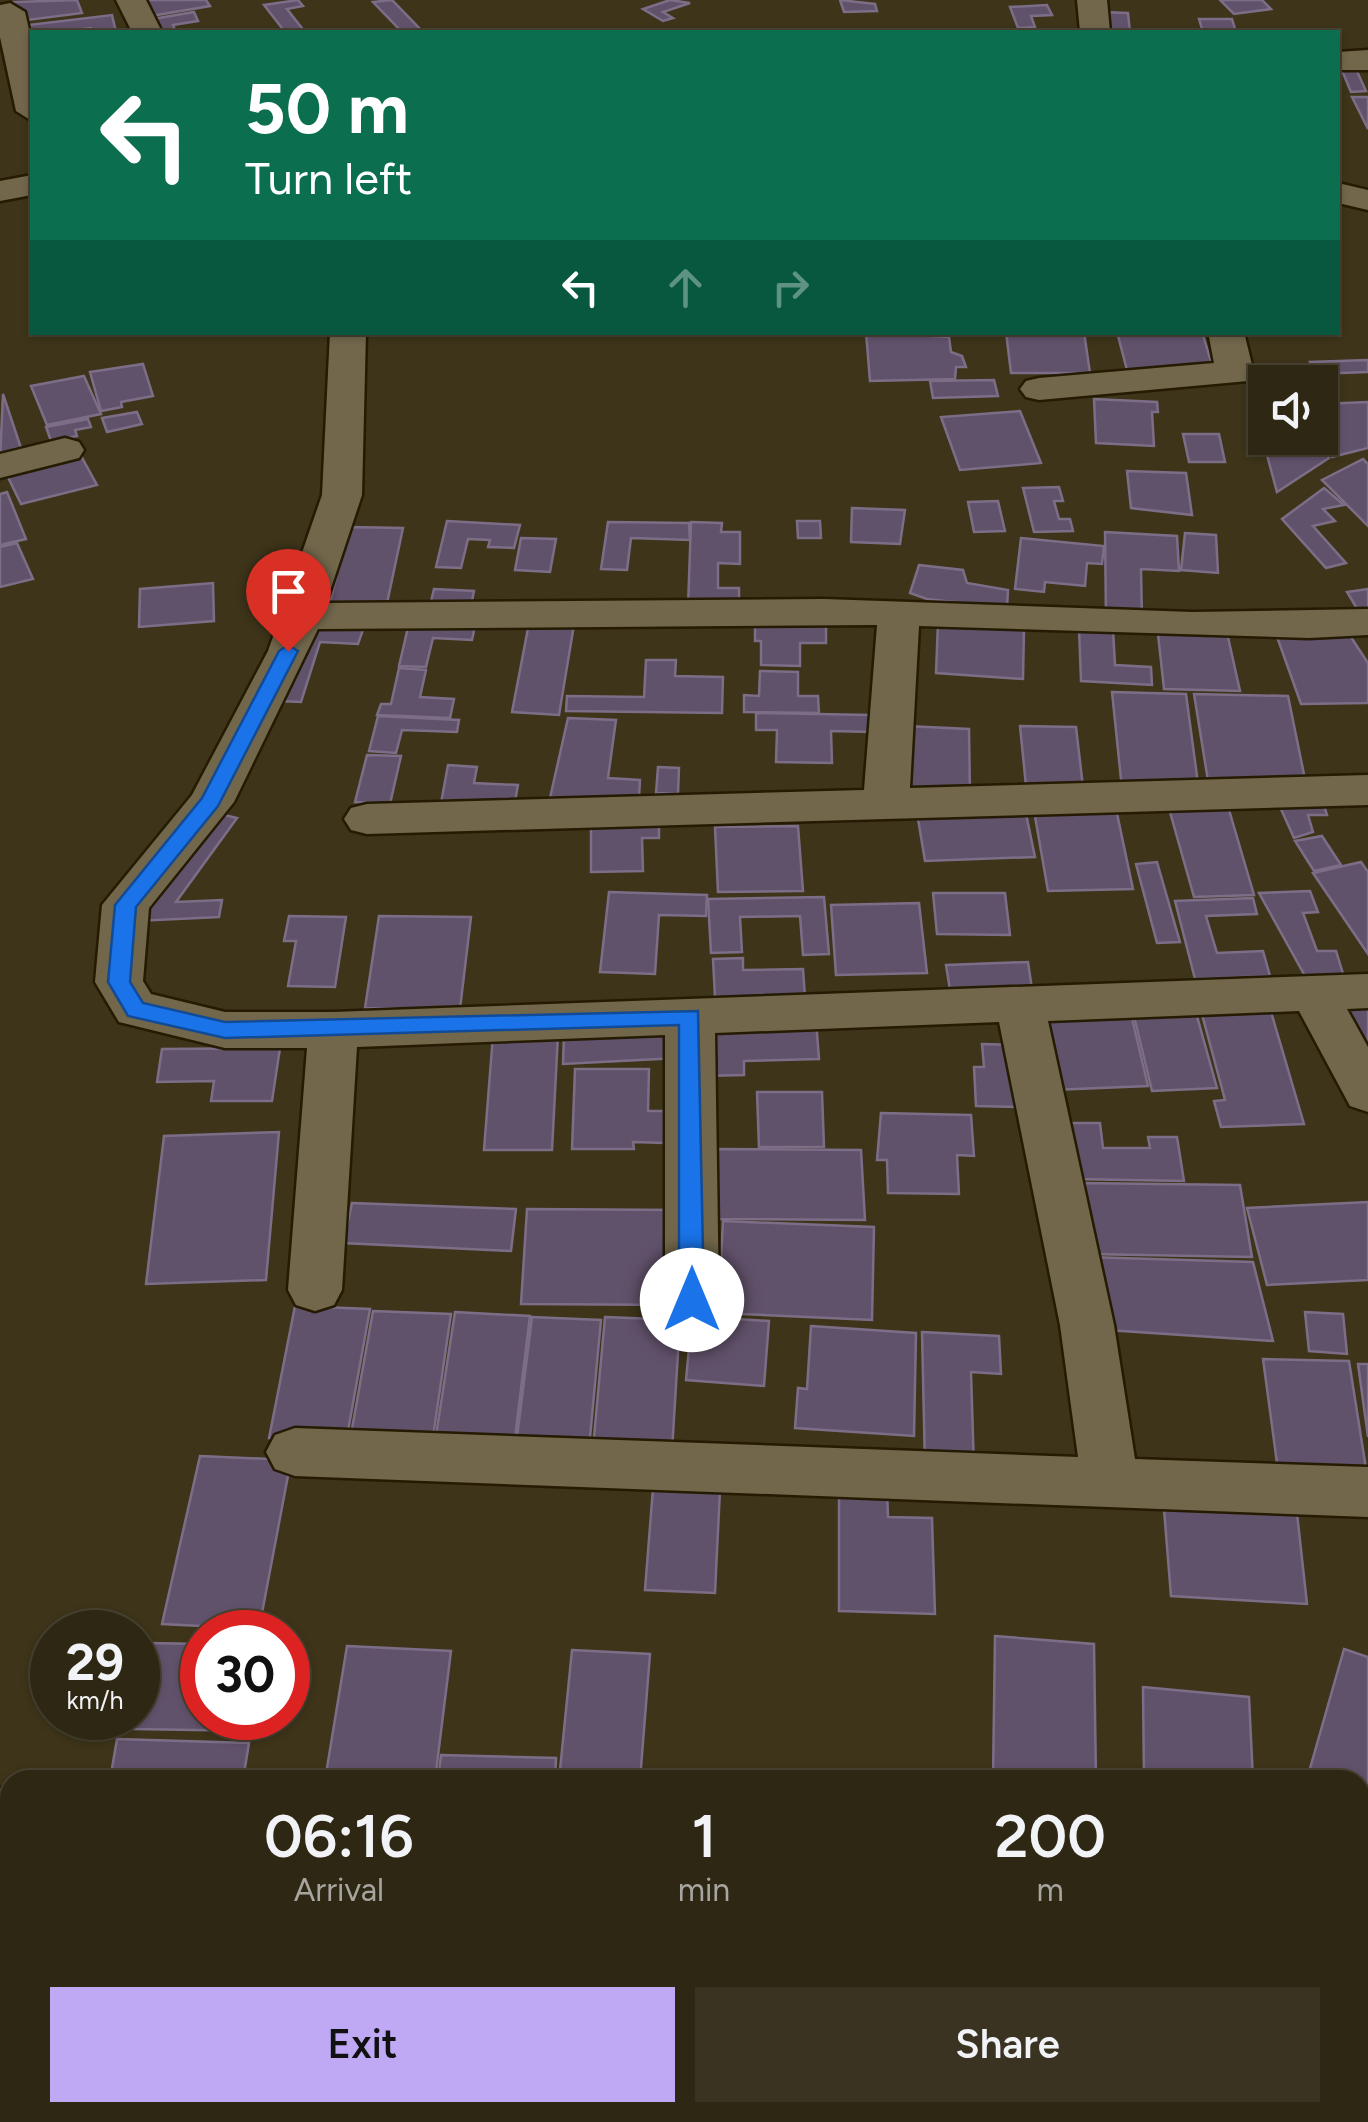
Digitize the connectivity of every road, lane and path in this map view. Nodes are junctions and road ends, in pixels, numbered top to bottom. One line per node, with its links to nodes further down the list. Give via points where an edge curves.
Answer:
1 (131, 0): 4 (street)
2 (1092, 0): 5 (street)
3 (10, 12): 8 (street)
4 (146, 30)
5 (1095, 30)
6 (1368, 60): 7 (street)
7 (1340, 61)
8 (30, 102)
9 (30, 184): 10 (street)
10 (0, 191)
11 (1340, 193): 12 (street)
12 (1368, 200)
13 (348, 335): 19 (street, via 342,495)
14 (1227, 335): 15 (street, via 1235,373)
15 (1039, 388)
16 (66, 450): 17 (street)
17 (0, 466)
18 (899, 613): 19 (street); 20 (street, via 1104,624); 22 (street)
19 (301, 616): 28 (street, via 210,802 126,905 119,982 136,1010 225,1030)
20 (1368, 622)
21 (1368, 790): 22 (street)
22 (886, 804): 23 (street)
23 (366, 820)
24 (1368, 991): 25 (street)
25 (1314, 993): 26 (street); 29 (street)
26 (1020, 1004): 27 (street); 33 (street, via 1087,1325)
27 (690, 1016): 28 (street); 31 (street)
28 (333, 1030): 30 (street)
29 (1368, 1093)
30 (315, 1290)
31 (692, 1300)
32 (295, 1452): 33 (street)
33 (1110, 1483): 34 (street)
34 (1368, 1492)

